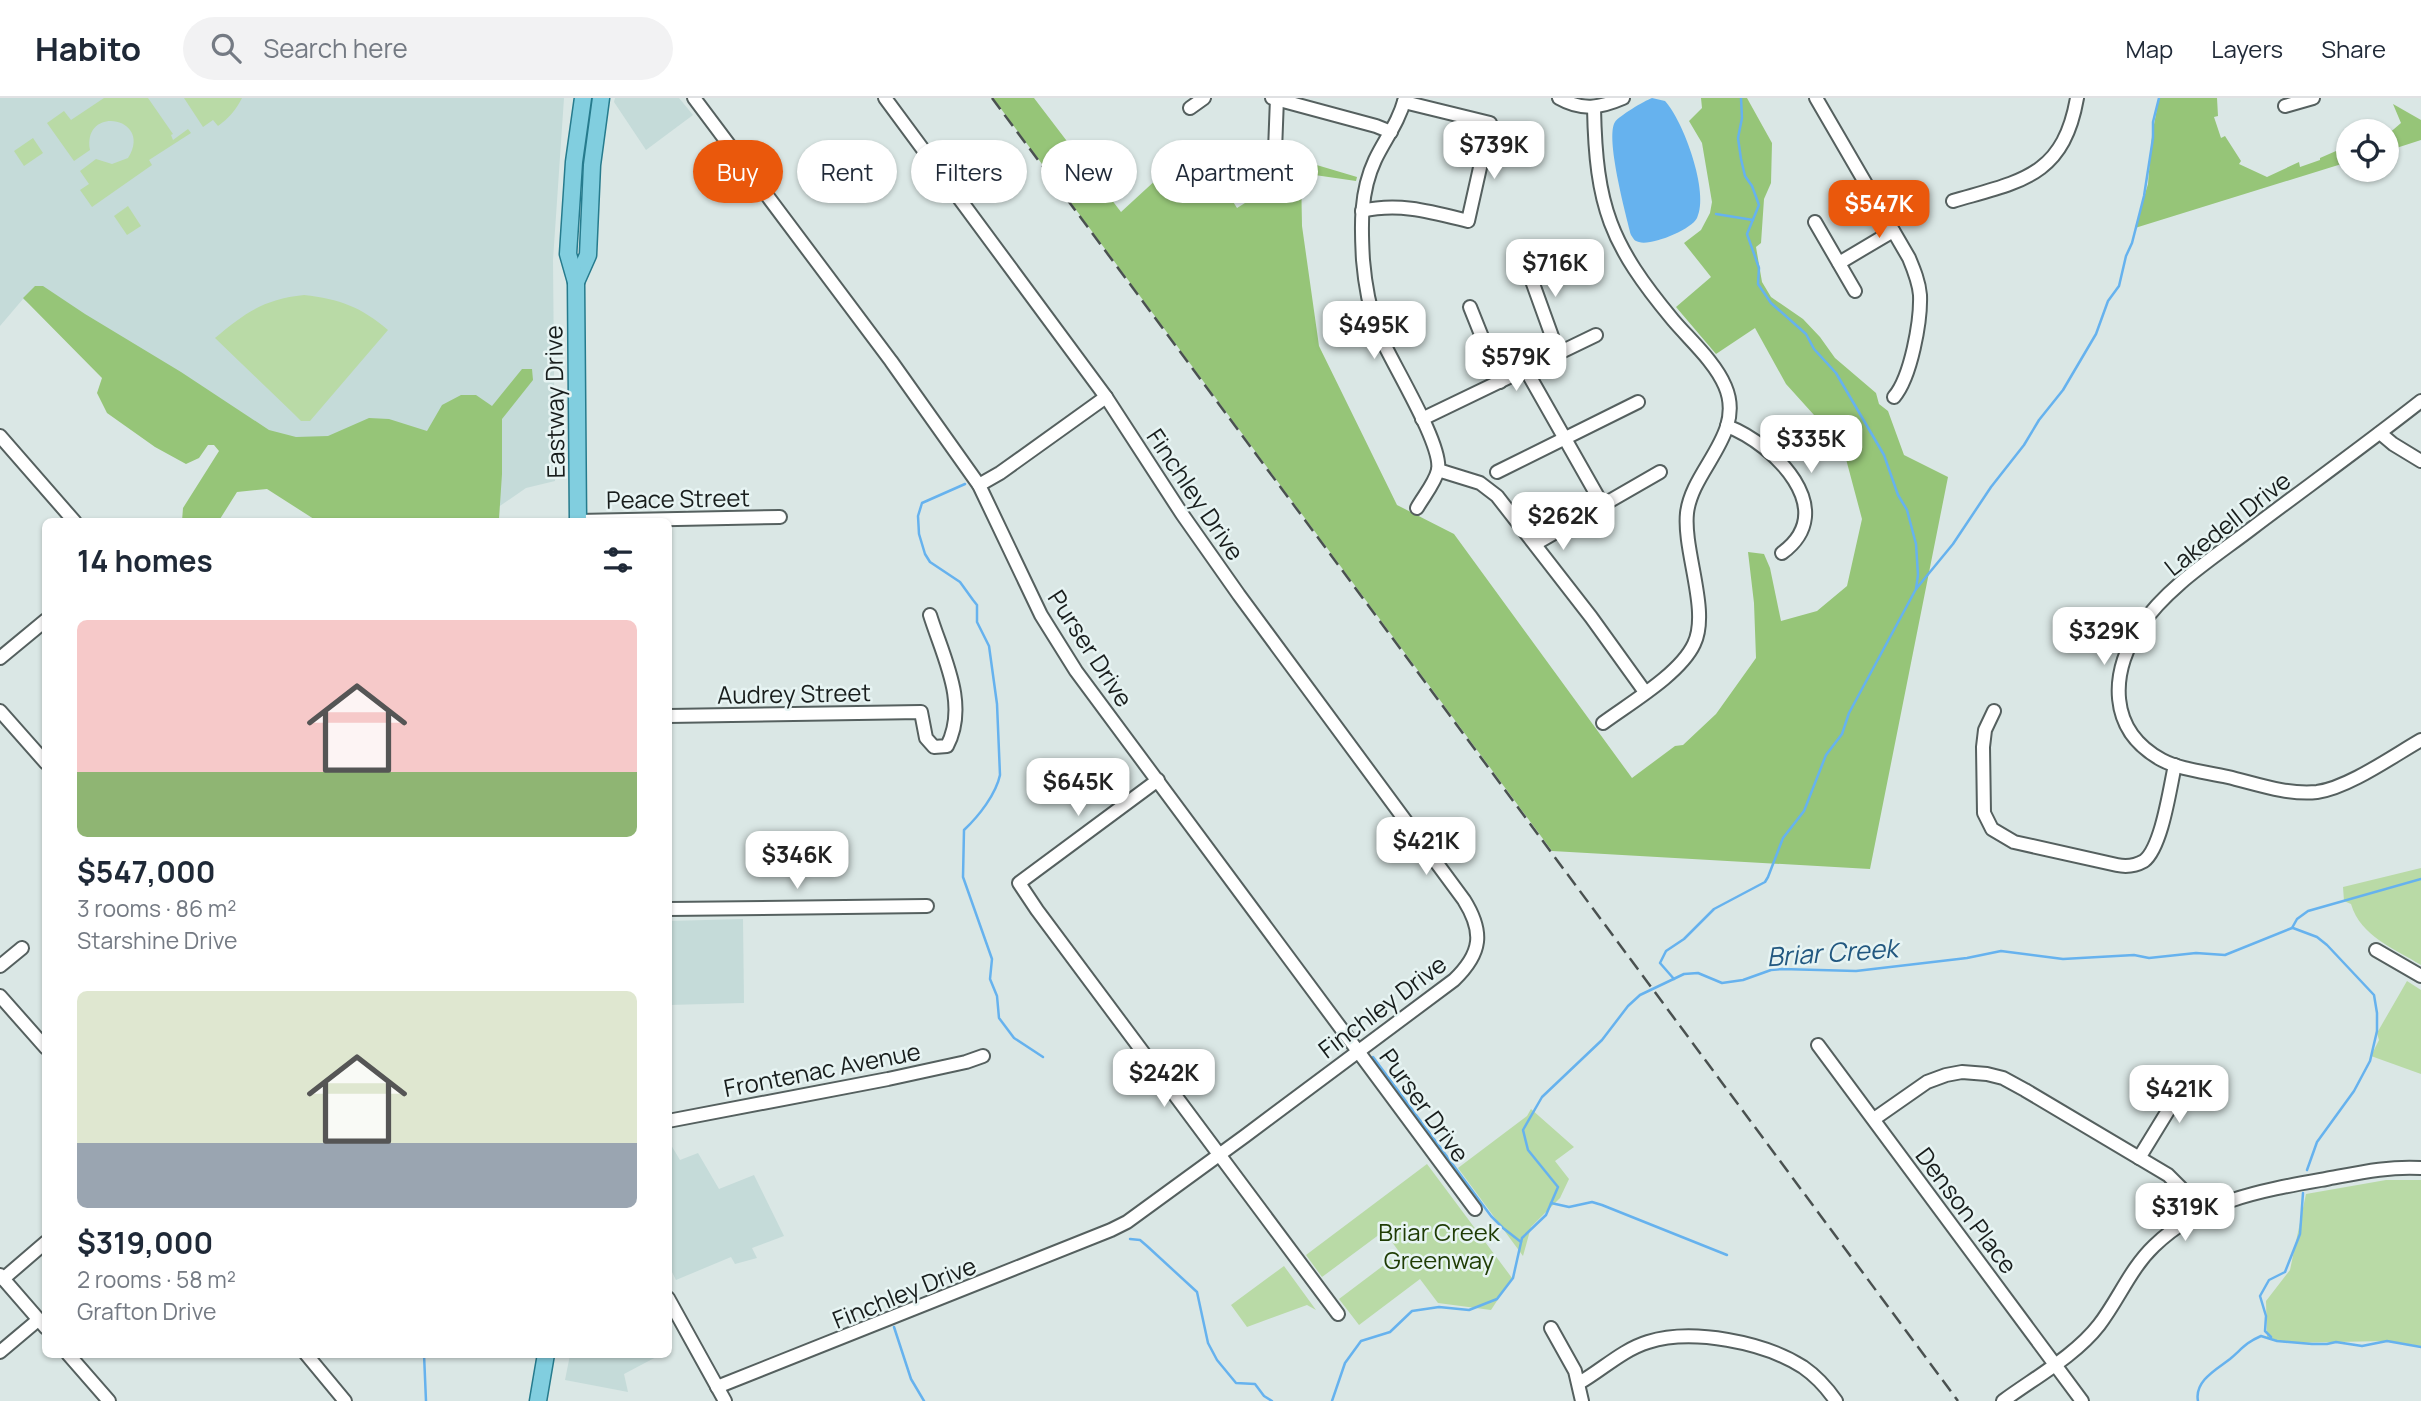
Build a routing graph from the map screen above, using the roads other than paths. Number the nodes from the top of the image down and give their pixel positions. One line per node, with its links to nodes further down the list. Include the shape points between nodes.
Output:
1 (583, 98): 24 (main road, Eastway Drive, via 568,254)
2 (601, 98): 24 (main road, Eastway Drive, via 587,255)
3 (694, 98): 44 (street, Purser Drive)
4 (885, 98): 31 (street, Finchley Drive)
5 (1204, 98): 14 (street)
6 (1276, 98): 16 (street); 17 (street)
7 (1559, 98): 15 (street)
8 (1623, 98): 15 (street)
9 (1816, 98): 21 (street)
10 (2077, 98): 18 (street, via 2067,136 2043,168)
11 (2313, 98): 13 (street)
12 (1404, 100): 16 (street); 19 (street, via 1490,123 1468,221 1405,206)
13 (2285, 106)
14 (1190, 108)
15 (1594, 108): 36 (street, via 1600,185 1612,230 1643,284 1725,385 1730,410)
16 (1391, 132): 19 (street, via 1369,172)
17 (1275, 140)
18 (1954, 201)
19 (1362, 211): 35 (street, via 1364,276 1372,312)
20 (1815, 222): 23 (street)
21 (1893, 231): 23 (street); 32 (street, via 1914,270 1920,293 1908,374)
22 (1523, 257): 28 (street)
23 (1839, 263): 25 (street)
24 (576, 290): 49 (main road, Eastway Drive)
25 (1856, 291)
26 (1470, 307): 30 (street)
27 (1596, 335): 28 (street)
28 (1558, 353): 29 (street)
29 (1526, 370): 30 (street); 39 (street)
30 (1500, 382): 35 (street)
31 (1106, 397): 44 (street); 74 (street, Finchley Drive, via 1189,524 1476,923 1476,950 1462,972)
32 (1894, 397)
33 (2421, 401): 37 (street, Lakedell Drive)
34 (1638, 402): 39 (street)
35 (1422, 419): 41 (street, via 1435,447)
36 (1727, 426): 52 (street, via 1776,455 1796,484 1804,524 1797,540); 56 (street, via 1687,513 1699,614 1696,641 1678,667)
37 (2380, 433): 40 (street); 63 (street, Lakedell Drive, via 2203,565 2163,600 2140,628 2119,676 2122,715 2137,740)
38 (0, 436): 48 (street)
39 (1565, 438): 42 (street); 45 (street)
40 (2421, 461)
41 (1438, 470): 46 (street); 51 (street, via 1489,489)
42 (1497, 472)
43 (1660, 472): 45 (street)
44 (979, 485): 64 (street, Purser Drive, via 1057,643)
45 (1602, 504): 51 (street)
46 (1417, 508)
47 (780, 517): 50 (street, Peace Street)
48 (72, 518)
49 (578, 518)
50 (672, 520)
51 (1535, 544): 56 (street)
52 (1782, 553)
53 (930, 615): 59 (street, Audrey Street, via 956,697 955,729 947,746 934,747 926,738 921,712)
54 (42, 623): 55 (street)
55 (0, 658)
56 (1645, 692): 60 (street)
57 (0, 710): 62 (street)
58 (1994, 711): 63 (street, via 1983,747 1984,813 1992,829 2014,842 2117,865 2140,863 2158,835)
59 (672, 716)
60 (1603, 723)
61 (2421, 740): 63 (street, Lakedell Drive, via 2335,787 2314,792 2279,789)
62 (42, 758)
63 (2175, 765)
64 (1158, 780): 74 (street, Purser Drive); 79 (street, via 1019,883)
65 (927, 905): 66 (street)
66 (672, 909)
67 (22, 948): 69 (street)
68 (2376, 950): 70 (street)
69 (0, 966)
70 (2421, 976)
71 (0, 996): 72 (street)
72 (42, 1043)
73 (1818, 1045): 77 (street, Denson Place)
74 (1359, 1051): 79 (street, Finchley Drive); 82 (street, Purser Drive)
75 (983, 1056): 78 (street, Frontenac Avenue)
76 (2195, 1074): 80 (street)
77 (1874, 1119): 80 (street, via 1927,1082 1954,1073 1987,1074 2025,1090); 94 (street, Denson Place)
78 (672, 1120)
79 (1218, 1155): 87 (street); 96 (street, Finchley Drive, via 1111,1230)
80 (2140, 1158): 83 (street, via 2176,1182)
81 (2421, 1168): 83 (street, via 2385,1168 2253,1192)
82 (1475, 1209)
83 (2201, 1213): 94 (street, via 2155,1245 2130,1273 2099,1325)
84 (42, 1245): 85 (street)
85 (2, 1277): 88 (street)
86 (672, 1305): 96 (street)
87 (1338, 1314)
88 (42, 1324): 90 (street)
89 (1552, 1328): 95 (street)
90 (0, 1352)
91 (71, 1358): 97 (street)
92 (309, 1358): 98 (street)
93 (545, 1358): 99 (main road)
94 (2055, 1364): 103 (street); 104 (street, Denson Place)
95 (1579, 1383): 101 (street); 102 (street, via 1629,1350 1686,1334 1788,1358 1818,1379)
96 (718, 1387): 100 (street)
97 (109, 1401)
98 (345, 1401)
99 (538, 1401)
100 (725, 1401)
101 (1582, 1401)
102 (1836, 1401)
103 (2003, 1401)
104 (2082, 1401)

